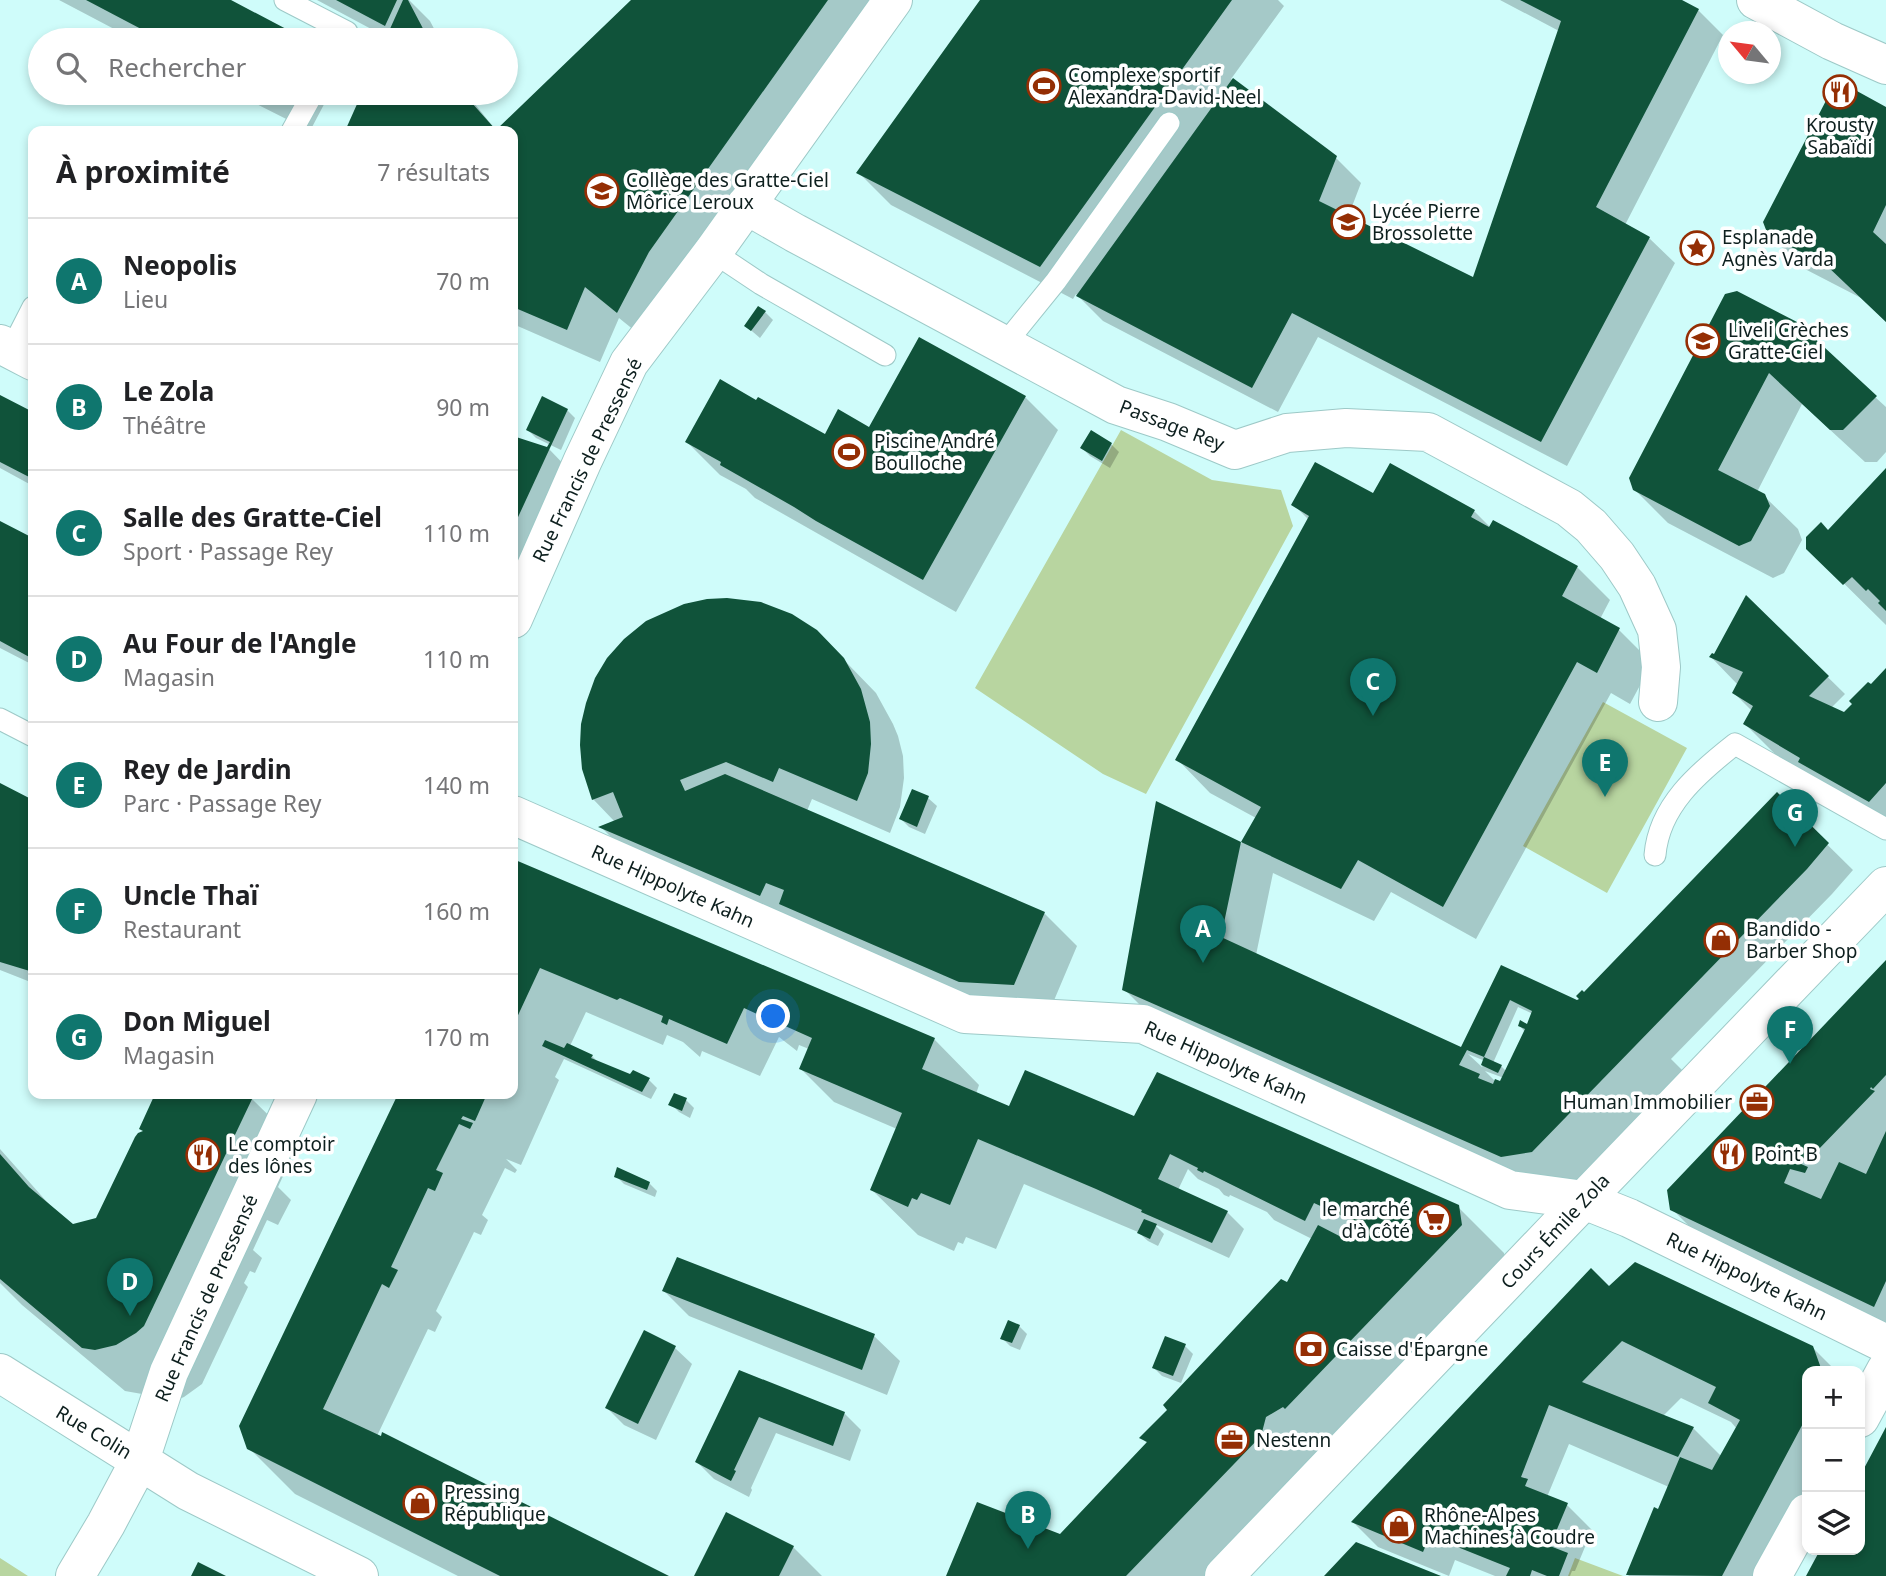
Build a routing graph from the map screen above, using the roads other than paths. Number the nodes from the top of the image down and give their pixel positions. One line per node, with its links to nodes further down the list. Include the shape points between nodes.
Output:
1 (285, 0): 4 (lane)
2 (893, 0): 9 (street, Rue Francis de Pressensé)
3 (1756, 0): 5 (street)
4 (339, 28)
5 (1886, 65)
6 (306, 105): 8 (lane)
7 (1169, 123): 12 (lane, via 1056,281)
8 (295, 126)
9 (747, 205): 10 (street, Rue Francis de Pressensé); 12 (street, Passage Rey)
10 (713, 252): 14 (lane); 15 (street, Rue Francis de Pressensé, via 629,363)
11 (28, 320): 13 (lane)
12 (1004, 345): 16 (street, Passage Rey, via 1116,405 1235,450 1287,433 1346,428 1428,432 1569,508 1591,526 1637,586 1657,630)
13 (15, 352)
14 (885, 355)
15 (518, 603)
16 (1658, 702)
17 (0, 719): 18 (lane)
18 (28, 733)
19 (518, 817): 24 (street, Rue Hippolyte Kahn, via 965,1014 1143,1024 1510,1190)
20 (1886, 829): 21 (lane, via 1735,744 1676,800 1661,825)
21 (1655, 855)
22 (1886, 886): 24 (street, Cours Émile Zola)
23 (297, 1099): 29 (street, Rue Francis de Pressensé, via 169,1372)
24 (1584, 1200): 25 (street, Rue Hippolyte Kahn); 33 (street, Cours Émile Zola)
25 (1886, 1344)
26 (1886, 1370): 28 (street)
27 (0, 1373): 29 (street, Rue Colin)
28 (1865, 1409)
29 (140, 1460): 31 (street, Rue Francis de Pressensé); 32 (street, Rue Colin, via 188,1491)
30 (1802, 1522): 34 (street)
31 (75, 1576)
32 (359, 1576)
33 (1224, 1576)
34 (1772, 1576)

